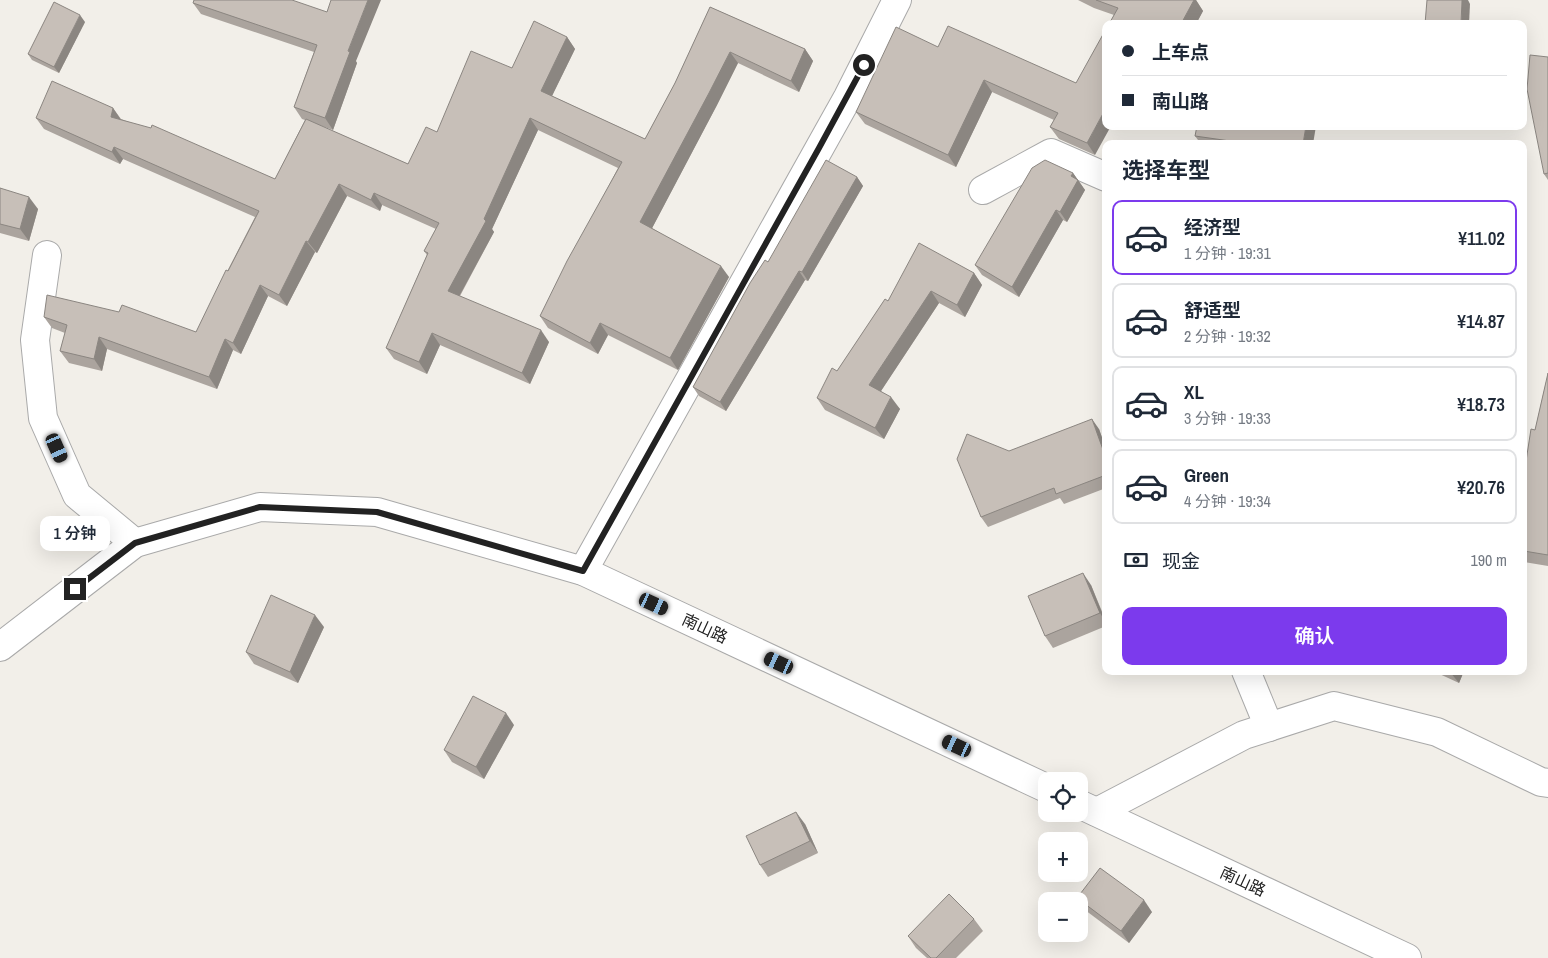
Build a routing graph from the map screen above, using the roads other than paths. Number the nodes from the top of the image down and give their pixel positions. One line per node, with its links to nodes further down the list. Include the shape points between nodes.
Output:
1 (897, 0): 6 (street, via 848,97)
2 (1102, 175): 3 (street, via 1051,154)
3 (983, 190)
4 (47, 255): 5 (street, via 35,340 43,418 78,494)
5 (135, 543): 6 (street, 南山路, via 260,507 377,512); 7 (street, 南山路)
6 (583, 571): 11 (street, 南山路)
7 (0, 647)
8 (1248, 675): 9 (street)
9 (1270, 727): 10 (street, via 1334,706 1437,732); 12 (street, via 1244,735)
10 (1548, 783)
11 (1038, 784)
12 (1088, 808): 13 (street, 南山路)
13 (1407, 958)

